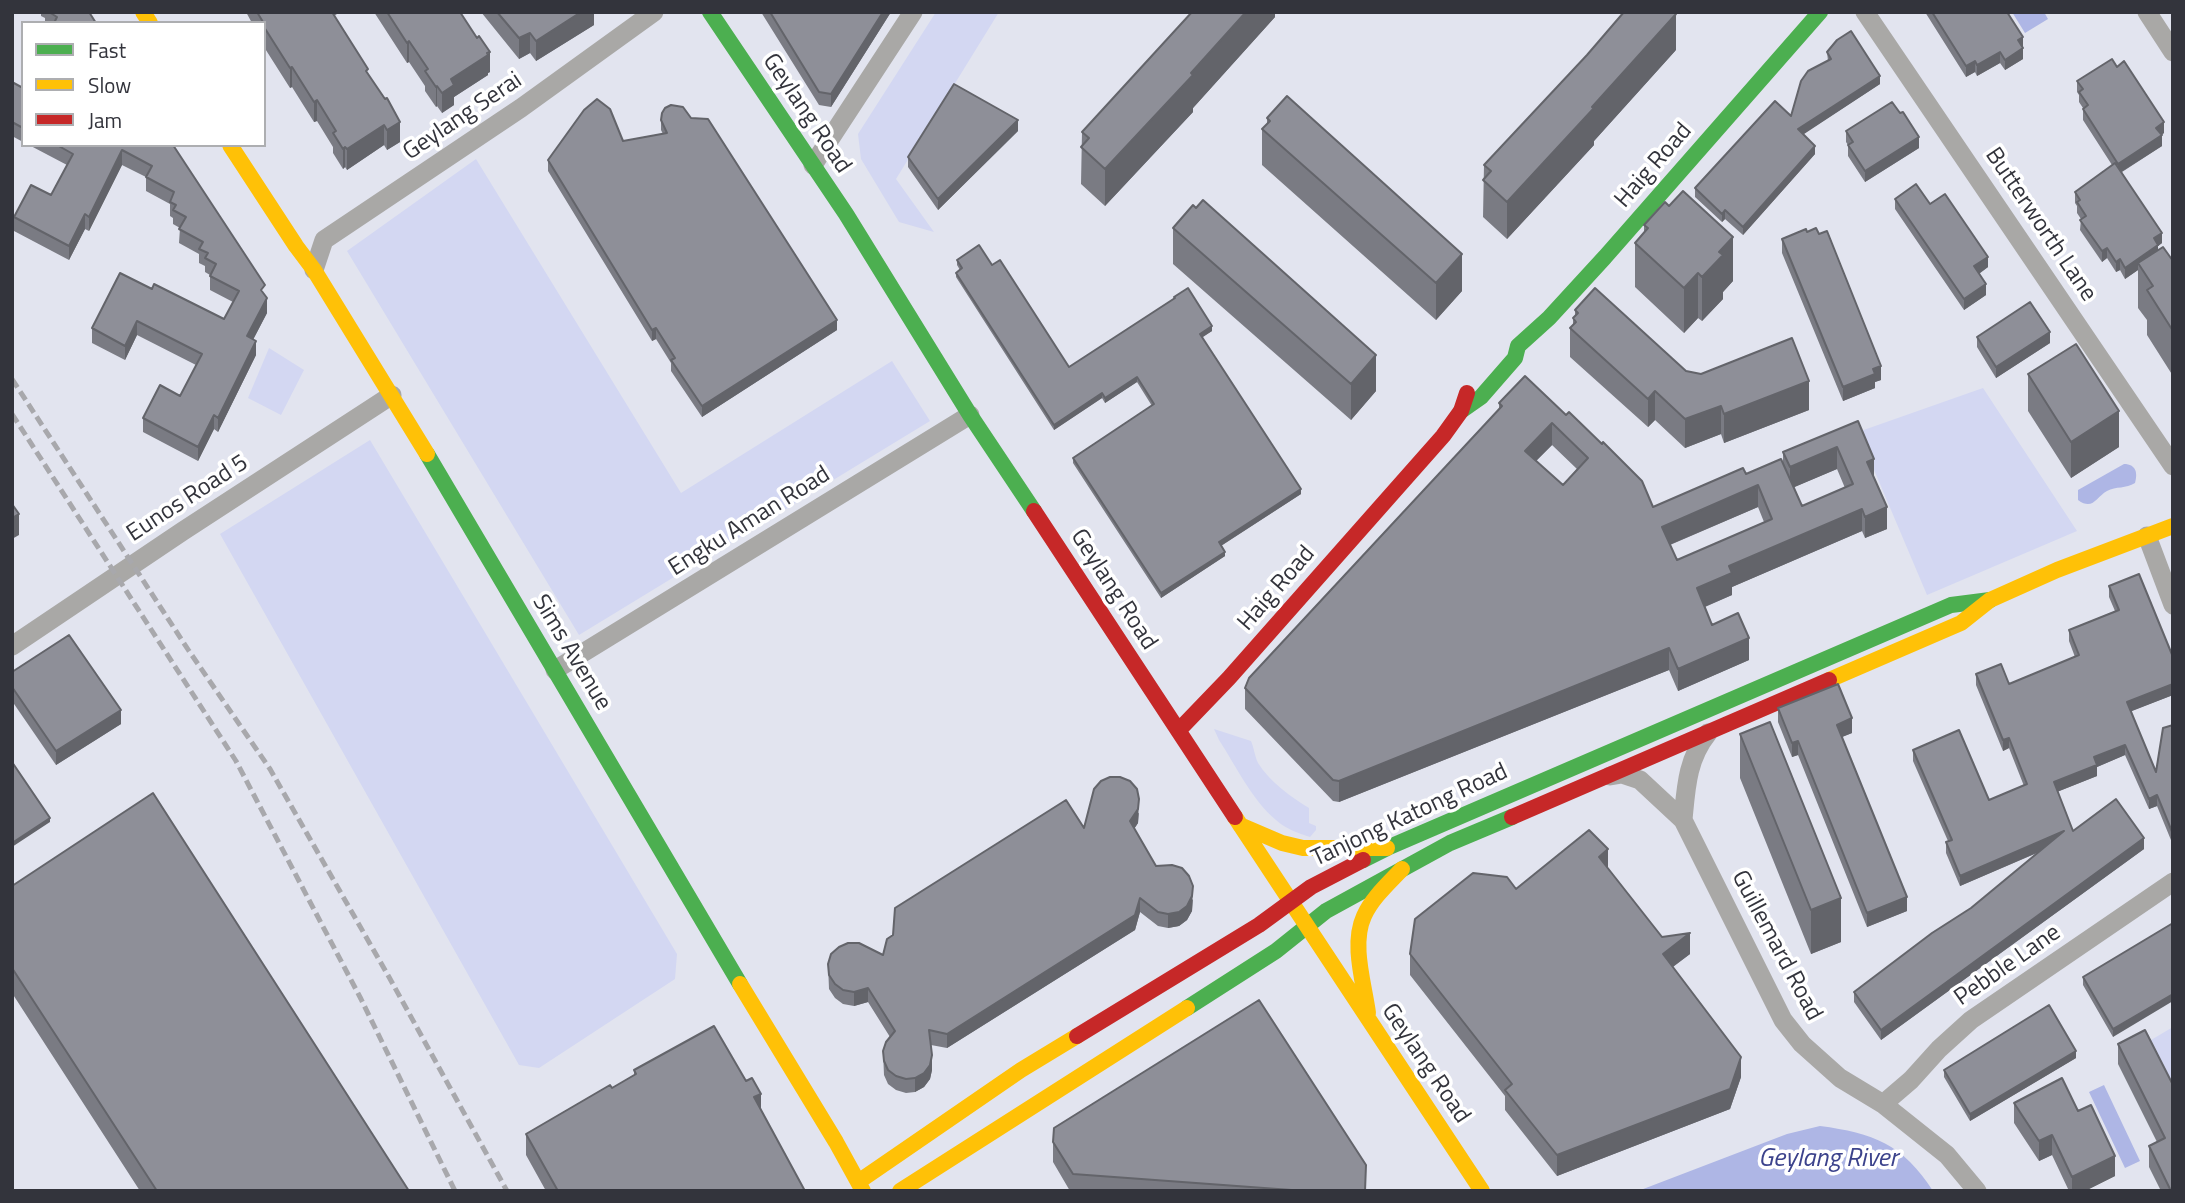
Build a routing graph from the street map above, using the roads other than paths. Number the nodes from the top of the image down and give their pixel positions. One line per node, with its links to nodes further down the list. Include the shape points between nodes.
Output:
1 (654, 12): 10 (street, Geylang Serai, via 324,240)
2 (710, 12): 9 (main road, Geylang Road)
3 (913, 12): 9 (street)
4 (1820, 12): 20 (main road, Haig Road)
5 (1865, 12): 13 (street, Butterworth Lane)
6 (2147, 12): 7 (street)
7 (2173, 52)
8 (231, 147): 10 (main road, Sims Avenue)
9 (813, 165): 12 (main road, Geylang Road)
10 (314, 270): 11 (main road, Sims Avenue)
11 (392, 395): 18 (street, Eunos Road 5); 19 (main road, Sims Avenue)
12 (970, 415): 19 (street, Engku Aman Road); 20 (main road, Geylang Road)
13 (2173, 466)
14 (2173, 526): 15 (main road, Tanjong Katong Road)
15 (2147, 536): 16 (main road, Tanjong Katong Road); 17 (street)
16 (1990, 600): 21 (main road, Tanjong Katong Road, via 1961,623); 25 (main road, Tanjong Katong Road, via 1951,605)
17 (2173, 605)
18 (12, 646)
19 (555, 670): 33 (main road, Sims Avenue)
20 (1179, 730): 24 (main road, Geylang Road)
21 (1711, 730): 22 (main road, Tanjong Katong Road); 23 (street, via 1692,759)
22 (1595, 779): 23 (street, Guillemard Road, via 1622,774 1640,780); 26 (main road, Tanjong Katong Road)
23 (1683, 820): 31 (street, Guillemard Road, via 1783,1020 1840,1078)
24 (1241, 825): 25 (main road, via 1303,848); 28 (main road, Geylang Road)
25 (1387, 848): 28 (main road, Tanjong Katong Road, via 1311,887)
26 (1402, 869): 29 (main road, Tanjong Katong Road); 30 (main road, via 1363,918 1360,936)
27 (2173, 882): 31 (street, Pebble Lane, via 1971,1020)
28 (1291, 903): 29 (main road, Geylang Road); 33 (main road, Tanjong Katong Road, via 1021,1070)
29 (1306, 926): 30 (main road, Geylang Road); 34 (main road, Tanjong Katong Road, via 1276,951)
30 (1369, 1021): 35 (main road, Geylang Road)
31 (1883, 1104): 32 (street, Guillemard Road)
32 (1947, 1155): 36 (street, Guillemard Road); 37 (street, Guillemard Road)
33 (860, 1187)
34 (900, 1191)
35 (1482, 1191)
36 (1966, 1191)
37 (1977, 1191)

